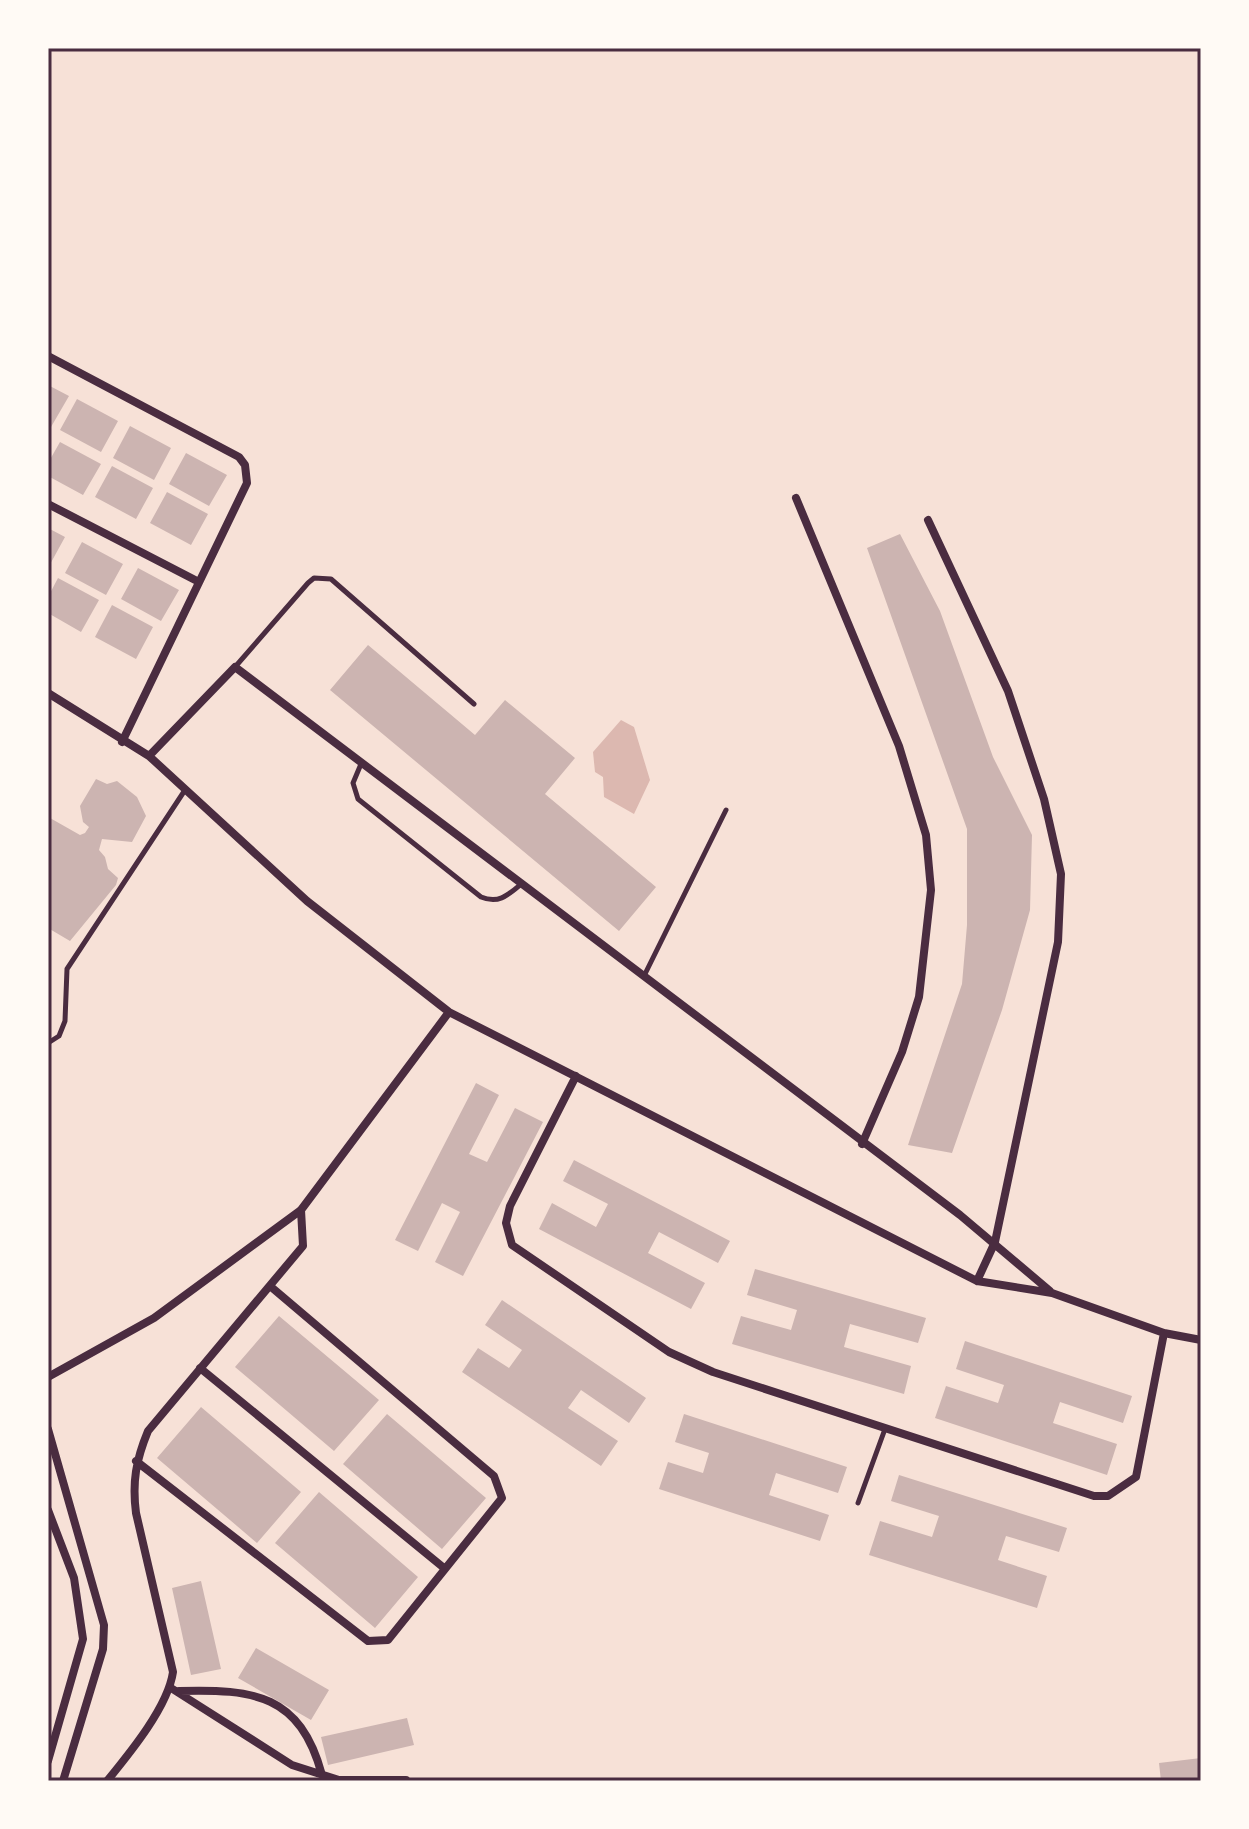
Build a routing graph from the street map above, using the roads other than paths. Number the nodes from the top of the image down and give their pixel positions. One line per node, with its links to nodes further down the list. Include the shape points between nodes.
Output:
1 (48, 356): 5 (street, via 239,457 245,465 247,483)
2 (796, 498): 19 (street, via 899,746 926,835 931,890 919,997 902,1052)
3 (48, 504): 5 (street)
4 (928, 520): 21 (street, via 1008,691 1044,799 1061,874 1058,942)
5 (199, 582): 9 (street)
6 (235, 667): 8 (lane, via 308,583 324,577); 10 (street); 11 (street)
7 (48, 693): 9 (street)
8 (474, 704)
9 (122, 742): 10 (street)
10 (149, 756): 12 (street)
11 (361, 764): 14 (street); 14 (lane, via 353,783 358,799 481,897 504,898)
12 (185, 790): 16 (street, via 307,901); 17 (lane, via 67,969 65,1021 59,1036)
13 (726, 810): 15 (lane)
14 (520, 885): 15 (street)
15 (643, 977): 19 (street)
16 (449, 1012): 18 (street); 20 (street)
17 (48, 1043)
18 (576, 1076): 22 (street); 29 (street, via 510,1206 506,1223 512,1245 669,1352 713,1372)
19 (862, 1144): 21 (street)
20 (301, 1210): 23 (street, via 303,1246); 28 (street, via 154,1318)
21 (995, 1242): 22 (street); 24 (street)
22 (977, 1281): 24 (street)
23 (270, 1286): 27 (street); 34 (street, via 494,1476 502,1498)
24 (1052, 1293): 25 (street)
25 (1164, 1333): 26 (street); 29 (street, via 1136,1477 1108,1496 1094,1496)
26 (1201, 1340)
27 (200, 1368): 31 (street, via 148,1431); 34 (street)
28 (48, 1377)
29 (885, 1427): 32 (lane)
30 (48, 1429): 39 (street, via 104,1625 103,1649)
31 (136, 1461): 34 (street, via 368,1641 388,1640); 35 (street, via 136,1513)
32 (858, 1503)
33 (48, 1510): 36 (street, via 74,1578 83,1639)
34 (444, 1568)
35 (174, 1689): 37 (street, via 243,1737); 37 (street, via 239,1690 297,1718); 40 (street)
36 (48, 1761)
37 (322, 1775): 38 (street)
38 (406, 1780)
39 (63, 1781)
40 (107, 1781)

